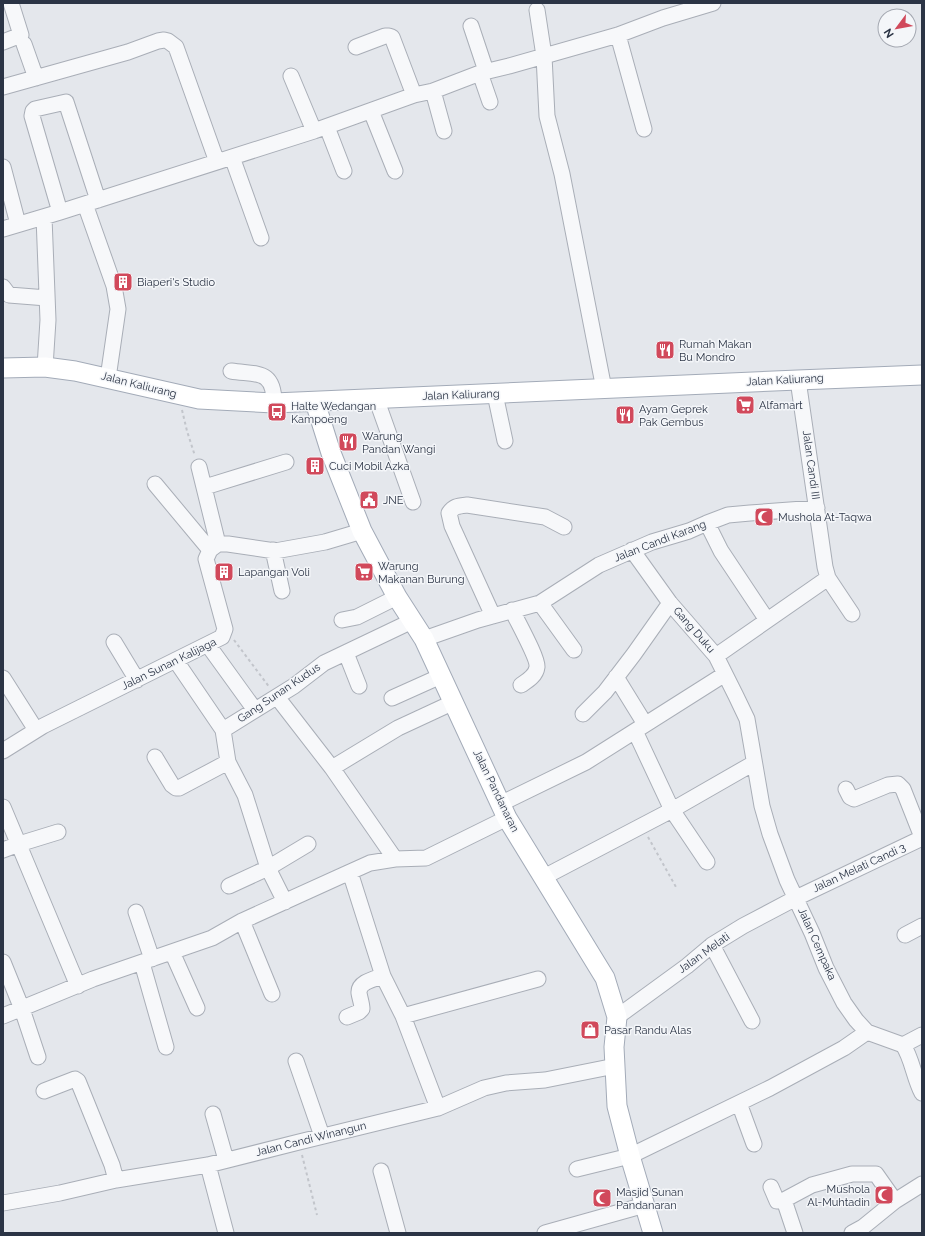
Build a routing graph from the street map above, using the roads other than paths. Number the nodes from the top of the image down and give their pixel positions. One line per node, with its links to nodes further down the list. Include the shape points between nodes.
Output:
1 (11, 3): 6 (street, via 21,35)
2 (713, 3): 5 (street)
3 (537, 10): 9 (street)
4 (471, 26): 10 (street)
5 (618, 35): 9 (street); 19 (street)
6 (3, 42)
7 (24, 44): 12 (street)
8 (356, 47): 15 (street, via 385,36 392,37)
9 (544, 56): 10 (street); 40 (street, via 547,116 562,174)
10 (483, 72): 14 (street); 16 (street)
11 (290, 76): 18 (street)
12 (36, 78): 13 (street); 22 (street, via 158,41 171,42 176,47)
13 (3, 87)
14 (433, 92): 15 (street); 20 (street)
15 (414, 95): 17 (street)
16 (490, 102)
17 (370, 111): 18 (street); 25 (street)
18 (320, 129): 21 (street); 24 (street)
19 (644, 129)
20 (444, 131)
21 (232, 157): 22 (street); 31 (street)
22 (217, 162): 26 (street)
23 (3, 167): 29 (street)
24 (344, 171)
25 (395, 171)
26 (91, 202): 27 (street); 27 (street, via 66,102 35,109 32,116); 38 (street, via 118,309)
27 (60, 212): 28 (street)
28 (44, 217): 29 (street); 33 (street)
29 (18, 224): 30 (street)
30 (3, 229)
31 (261, 238)
32 (3, 287): 33 (street, via 9,294)
33 (47, 298): 34 (street)
34 (45, 367): 35 (main road, Jalan Kaliurang); 38 (main road, Jalan Kaliurang)
35 (3, 368)
36 (231, 371): 44 (street, via 257,374 265,378 272,384)
37 (922, 375): 39 (main road, Jalan Kaliurang)
38 (108, 378): 44 (main road, Jalan Kaliurang, via 199,399)
39 (798, 380): 40 (main road, Jalan Kaliurang); 51 (street, Jalan Candi III)
40 (604, 389): 41 (main road, Jalan Kaliurang)
41 (495, 394): 42 (main road, Jalan Kaliurang); 45 (street)
42 (376, 398): 43 (main road, Jalan Kaliurang); 50 (street)
43 (315, 402): 44 (main road, Jalan Kaliurang); 54 (main road, Jalan Pandanaran, via 331,453)
44 (274, 403)
45 (505, 441)
46 (286, 462): 49 (street)
47 (199, 467): 49 (street, Jalan Sunan Kalijaga)
48 (155, 484): 55 (street)
49 (205, 487): 55 (street, Jalan Sunan Kalijaga)
50 (413, 502)
51 (817, 508): 52 (street, Jalan Candi Karang, via 728,515); 58 (street, Jalan Candi III, via 824,567)
52 (707, 523): 57 (street, Jalan Candi Karang); 68 (street, via 721,551)
53 (564, 527): 65 (street, via 545,517 467,505 451,509 449,513 452,526)
54 (362, 531): 56 (street, via 325,542); 60 (main road, Jalan Pandanaran)
55 (214, 547): 56 (street); 71 (street, Jalan Sunan Kalijaga, via 206,559 225,629 222,637)
56 (273, 550): 59 (street)
57 (632, 550): 61 (street, Jalan Candi Karang, via 599,565); 62 (street, Gang Duku)
58 (828, 578): 64 (street, Jalan Candi III); 68 (street)
59 (282, 590)
60 (397, 597): 66 (street, via 357,617); 67 (main road, Jalan Pandanaran)
61 (540, 602): 63 (street, Jalan Candi Karang); 72 (street)
62 (670, 603): 74 (street, Gang Duku); 78 (street)
63 (512, 610): 65 (street, Jalan Candi Karang); 81 (street, via 537,667 533,677)
64 (852, 614)
65 (493, 616): 69 (street, Jalan Candi Karang)
66 (342, 620)
67 (412, 620): 69 (main road, Jalan Pandanaran); 73 (street, Gang Sunan Kudus)
68 (767, 620): 74 (street)
69 (424, 639): 77 (main road, Jalan Pandanaran)
70 (114, 642): 80 (street)
71 (208, 645): 75 (street, Jalan Sunan Kalijaga); 87 (street)
72 (574, 650)
73 (346, 652): 82 (street); 84 (street, Gang Sunan Kudus, via 324,663)
74 (716, 656): 76 (street, Gang Duku)
75 (176, 661): 80 (street, Jalan Sunan Kalijaga); 90 (street)
76 (725, 674): 89 (street); 95 (street, Gang Duku, via 747,719)
77 (441, 676): 85 (street); 86 (main road, Jalan Pandanaran)
78 (616, 677): 88 (street, via 605,692); 89 (street)
79 (3, 678): 91 (street)
80 (137, 680): 91 (street, Jalan Sunan Kalijaga)
81 (521, 685)
82 (359, 686)
83 (3, 690): 91 (street)
84 (277, 697): 87 (street, Gang Sunan Kudus); 96 (street)
85 (392, 698)
86 (454, 702): 96 (street, via 398,728); 100 (main road, Jalan Pandanaran)
87 (255, 710): 90 (street, Gang Sunan Kudus)
88 (582, 714)
89 (640, 728): 99 (street); 100 (street)
90 (223, 730): 94 (street)
91 (33, 732): 92 (street, Jalan Sunan Kalijaga)
92 (3, 751)
93 (155, 756): 94 (street, via 176,788)
94 (228, 762): 108 (street, via 245,795)
95 (754, 763): 99 (street); 112 (street, Jalan Cempaka, via 770,834)
96 (332, 768): 106 (street)
97 (846, 789): 102 (street, via 854,799 893,783 898,784 903,789)
98 (3, 807): 103 (street)
99 (672, 810): 107 (street); 110 (street)
100 (503, 811): 106 (street, via 426,858); 110 (main road, Jalan Pandanaran)
101 (58, 832): 103 (street)
102 (922, 837): 112 (street, Jalan Melati Candi 3)
103 (18, 844): 105 (street); 124 (street)
104 (308, 844): 108 (street)
105 (3, 850)
106 (395, 859): 109 (street, via 370,863)
107 (707, 862)
108 (268, 868): 111 (street); 113 (street)
109 (350, 872): 113 (street); 122 (street)
110 (544, 877): 131 (main road, Jalan Pandanaran, via 605,978)
111 (229, 886)
112 (796, 898): 118 (street, Jalan Melati); 133 (street, Jalan Cempaka, via 844,1003)
113 (286, 902): 115 (street)
114 (136, 912): 120 (street)
115 (242, 921): 119 (street, via 212,938); 125 (street)
116 (922, 926): 117 (street)
117 (905, 935)
118 (712, 946): 131 (street, Jalan Melati); 132 (street)
119 (172, 952): 120 (street); 126 (street)
120 (147, 961): 124 (street); 136 (street)
121 (3, 962): 127 (street)
122 (383, 976): 129 (street); 130 (street, via 360,987 362,1009)
123 (538, 979): 129 (street)
124 (78, 986): 127 (street)
125 (272, 994)
126 (197, 1008)
127 (22, 1009): 128 (street); 137 (street)
128 (3, 1016)
129 (403, 1016): 143 (street)
130 (347, 1017)
131 (617, 1017): 139 (main road, Jalan Pandanaran)
132 (752, 1021)
133 (867, 1032): 135 (street, Jalan Cempaka); 142 (street, via 844,1048)
134 (922, 1036): 135 (street)
135 (903, 1045): 141 (street)
136 (166, 1047)
137 (38, 1057)
138 (296, 1060): 145 (street)
139 (615, 1066): 143 (street, Jalan Candi Winangun, via 544,1080 506,1083 484,1088); 147 (main road, Jalan Pandanaran, via 617,1106)
140 (44, 1091): 152 (street, via 74,1079 78,1081)
141 (922, 1093)
142 (739, 1103): 146 (street); 147 (street)
143 (438, 1108): 145 (street, Jalan Candi Winangun)
144 (213, 1114): 148 (street)
145 (322, 1136): 148 (street, Jalan Candi Winangun)
146 (754, 1144)
147 (630, 1156): 150 (street); 158 (main road, Jalan Pandanaran)
148 (226, 1160): 149 (street, Jalan Candi Winangun)
149 (208, 1166): 152 (street, Jalan Candi Winangun); 160 (street)
150 (576, 1169)
151 (380, 1171): 161 (street)
152 (116, 1180): 157 (street, Jalan Candi Winangun)
153 (922, 1184): 156 (street)
154 (771, 1188): 155 (street, via 777,1201)
155 (784, 1200): 156 (street, via 812,1185 857,1174 876,1174); 164 (street)
156 (895, 1201): 165 (street)
157 (3, 1203)
158 (645, 1206): 159 (street); 163 (main road, Jalan Pandanaran)
159 (580, 1229): 162 (street)
160 (226, 1233)
161 (398, 1233)
162 (545, 1233)
163 (653, 1233)
164 (795, 1233)
165 (852, 1233)

